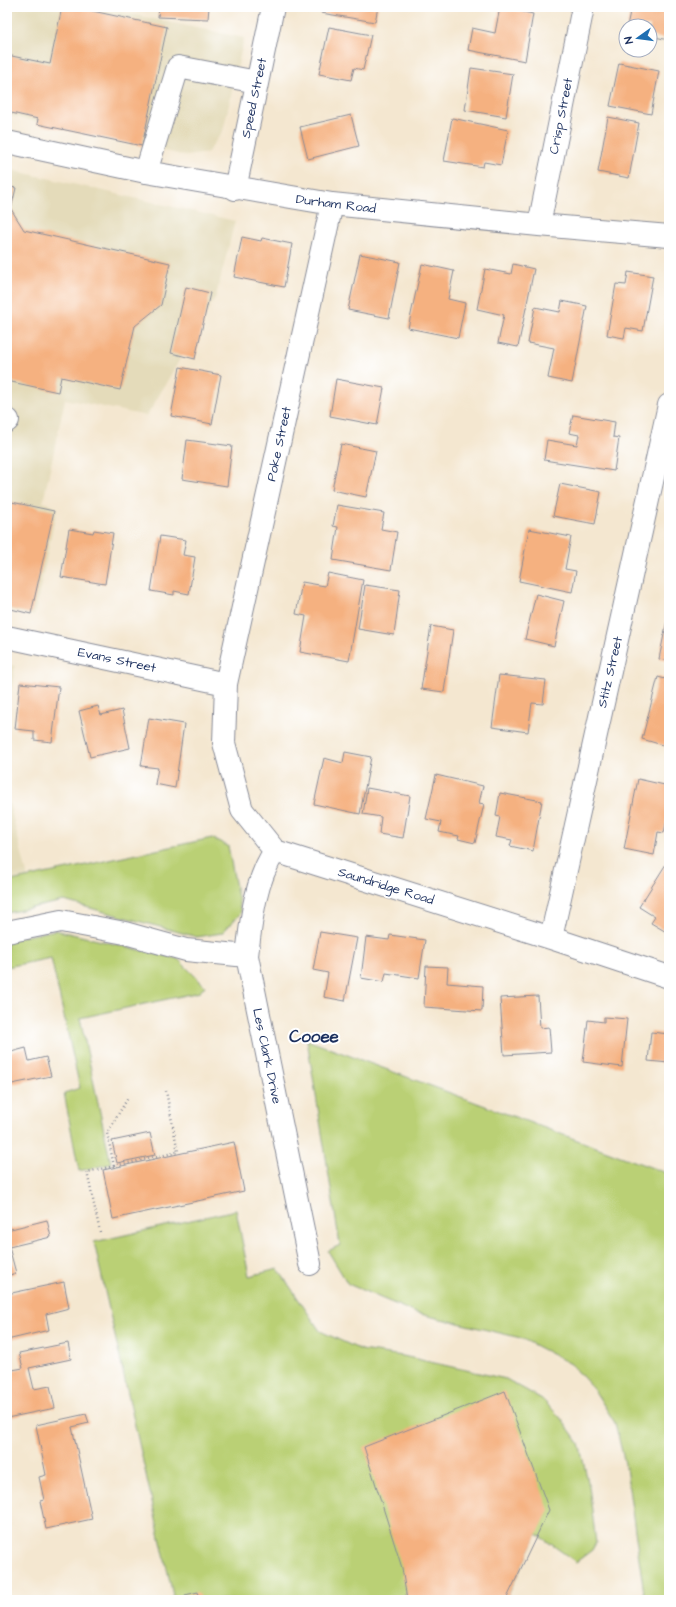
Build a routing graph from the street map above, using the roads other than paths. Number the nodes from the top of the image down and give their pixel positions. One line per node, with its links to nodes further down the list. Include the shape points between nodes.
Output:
1 (273, 7): 3 (street, Speed Street)
2 (583, 7): 8 (street, Crisp Street)
3 (257, 82): 5 (street, via 178,67); 6 (street, Speed Street)
4 (7, 142): 5 (street, Durham Road)
5 (146, 172): 6 (street, Durham Road)
6 (235, 189): 7 (street, Durham Road)
7 (332, 204): 8 (street, Durham Road); 12 (street, Poke Street)
8 (539, 226): 9 (street, Durham Road)
9 (669, 236)
10 (669, 405): 15 (street, Stitz Street)
11 (7, 637): 12 (street, Evans Street)
12 (226, 684): 13 (street, via 224,743 242,810)
13 (275, 852): 15 (street, Saundridge Road); 16 (street, Les Clark Drive, via 266,864 251,920)
14 (7, 932): 16 (street, via 61,921 125,933 186,950)
15 (550, 938): 17 (street, Saundridge Road)
16 (247, 956): 18 (street, Les Clark Drive)
17 (669, 977)
18 (310, 1264)

